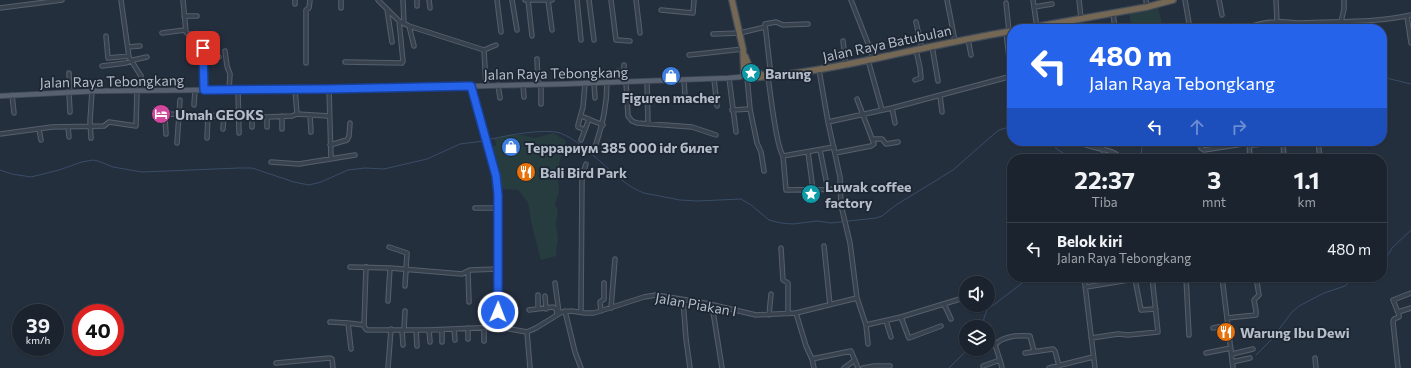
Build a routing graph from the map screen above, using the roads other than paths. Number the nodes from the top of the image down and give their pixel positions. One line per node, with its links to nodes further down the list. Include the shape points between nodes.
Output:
1 (62, 0): 32 (street)
2 (121, 0): 88 (street)
3 (183, 0): 46 (street)
4 (310, 0): 102 (street, via 310,8 306,9)
5 (341, 0): 40 (street)
6 (378, 0): 42 (street)
7 (403, 0): 55 (street)
8 (417, 0): 36 (street)
9 (428, 0): 41 (street)
10 (498, 0): 70 (street)
11 (512, 0): 66 (street)
12 (525, 0): 13 (street)
13 (528, 0): 14 (street); 75 (street)
14 (540, 0): 15 (street)
15 (548, 0): 16 (street); 67 (street)
16 (552, 0)
17 (577, 0): 77 (street)
18 (589, 0): 78 (street)
19 (611, 0): 79 (street, via 616,40)
20 (636, 0): 71 (street)
21 (694, 0): 43 (street, via 692,13)
22 (732, 0): 72 (highway)
23 (851, 0): 100 (street, via 869,46)
24 (947, 0): 81 (street)
25 (1033, 0): 37 (street)
26 (1079, 0): 49 (street)
27 (1146, 0): 38 (street)
28 (1173, 0): 38 (highway)
29 (1185, 0): 61 (street)
30 (1219, 0): 45 (street)
31 (1344, 0): 53 (street)
32 (48, 1): 39 (street)
33 (1277, 1): 52 (street)
34 (1006, 3): 57 (street)
35 (1052, 4): 37 (street)
36 (417, 6)
37 (1034, 6): 58 (street)
38 (1147, 7): 44 (highway)
39 (0, 8)
40 (341, 8)
41 (430, 8)
42 (388, 9): 50 (street); 82 (street)
43 (661, 10)
44 (1113, 13): 49 (highway); 60 (street)
45 (1222, 15)
46 (184, 16): 47 (street); 65 (street)
47 (198, 16)
48 (1409, 16): 53 (street); 83 (street)
49 (1081, 18): 59 (highway)
50 (400, 21): 55 (street); 101 (street, via 402,62)
51 (916, 22): 90 (street)
52 (1277, 22): 54 (street); 62 (street)
53 (1341, 22): 54 (street)
54 (1299, 23)
55 (404, 24): 63 (street)
56 (808, 24): 64 (street, via 774,22 765,23)
57 (1008, 24)
58 (1036, 24)
59 (1055, 24)
60 (1114, 24)
61 (1189, 24)
62 (1256, 24)
63 (408, 26): 86 (street); 89 (street)
64 (765, 27): 72 (street); 111 (street)
65 (185, 30): 69 (street); 98 (street, via 187,34 202,36)
66 (517, 30)
67 (552, 30)
68 (1007, 31): 76 (highway, Jalan Raya Batubulan)
69 (162, 32)
70 (501, 32)
71 (640, 33)
72 (740, 33): 73 (street); 92 (highway)
73 (713, 34)
74 (106, 36): 97 (street, via 108,58)
75 (532, 36)
76 (968, 39): 81 (highway, Jalan Raya Batubulan); 94 (street)
77 (581, 40)
78 (594, 40)
79 (630, 41)
80 (842, 41): 104 (street)
81 (955, 41): 87 (highway, Jalan Raya Batubulan)
82 (392, 42)
83 (1411, 42)
84 (496, 45): 89 (street)
85 (140, 46): 88 (street)
86 (414, 46)
87 (932, 46): 90 (highway, Jalan Raya Batubulan); 118 (street)
88 (128, 47): 97 (street)
89 (484, 50): 125 (street)
90 (919, 50): 100 (highway, Jalan Raya Batubulan); 116 (street, via 921,78)
91 (225, 51): 134 (street, via 230,74)
92 (743, 51): 93 (street); 108 (highway); 110 (highway)
93 (689, 55)
94 (971, 55)
95 (147, 57): 97 (street)
96 (219, 57): 98 (street)
97 (130, 58): 105 (street, via 126,63); 131 (street, via 141,76)
98 (204, 58): 133 (street)
99 (537, 59): 124 (street)
100 (870, 60): 104 (highway, Jalan Raya Batubulan); 153 (street)
101 (345, 62)
102 (306, 63)
103 (624, 65): 120 (street)
104 (846, 65): 106 (highway, Jalan Raya Batubulan)
105 (102, 66)
106 (819, 70): 111 (highway, Jalan Raya Batubulan); 170 (street)
107 (618, 71): 120 (street)
108 (751, 71): 110 (main road, Jalan Raya Tebongkang); 111 (highway, Jalan Raya Batubulan)
109 (69, 73): 137 (street)
110 (745, 76): 111 (highway, Jalan Raya Batubulan); 113 (main road, Jalan Raya Tebongkang); 151 (street)
111 (768, 76): 210 (street, via 775,127)
112 (1007, 77): 141 (street)
113 (729, 78): 114 (main road, Jalan Raya Tebongkang); 152 (street)
114 (714, 79): 115 (main road, Jalan Raya Tebongkang); 149 (street)
115 (684, 80): 117 (main road, Jalan Raya Tebongkang); 140 (street)
116 (914, 80)
117 (647, 81): 120 (main road, Jalan Raya Tebongkang); 174 (street)
118 (938, 81)
119 (607, 82): 120 (main road, Jalan Raya Tebongkang); 122 (main road, Jalan Raya Tebongkang); 173 (street)
120 (623, 82): 174 (street, via 628,116 636,123)
121 (585, 83): 122 (main road, Jalan Raya Tebongkang); 124 (main road, Jalan Raya Tebongkang); 167 (street)
122 (594, 83): 144 (street)
123 (524, 84): 124 (main road, Jalan Raya Tebongkang); 126 (main road, Jalan Raya Tebongkang); 142 (street)
124 (539, 84): 147 (street)
125 (486, 85): 126 (main road, Jalan Raya Tebongkang); 127 (main road, Jalan Raya Tebongkang)
126 (498, 85): 143 (street)
127 (471, 86): 129 (main road, Jalan Raya Tebongkang); 219 (street, via 496,176)
128 (295, 89): 129 (main road, Jalan Raya Tebongkang); 135 (main road, Jalan Raya Tebongkang); 158 (street)
129 (329, 89): 166 (street)
130 (137, 90): 131 (main road, Jalan Raya Tebongkang); 136 (main road, Jalan Raya Tebongkang); 176 (street, via 136,126 109,122 104,126)
131 (143, 90): 132 (main road, Jalan Raya Tebongkang)
132 (195, 90): 133 (main road, Jalan Raya Tebongkang); 148 (street)
133 (204, 90): 134 (main road, Jalan Raya Tebongkang)
134 (229, 90): 135 (main road, Jalan Raya Tebongkang)
135 (238, 90): 163 (street)
136 (92, 92): 137 (main road, Jalan Raya Tebongkang); 176 (street)
137 (70, 93): 138 (main road, Jalan Raya Tebongkang); 154 (street)
138 (12, 95): 139 (main road, Jalan Raya Tebongkang); 156 (street)
139 (0, 96)
140 (685, 96)
141 (940, 96): 150 (street); 155 (street)
142 (524, 97)
143 (500, 98)
144 (595, 98)
145 (857, 99): 159 (street)
146 (180, 100): 157 (street)
147 (541, 104)
148 (194, 105)
149 (717, 106)
150 (892, 108): 153 (street); 172 (street)
151 (750, 109): 152 (street); 214 (street)
152 (732, 110): 184 (street)
153 (882, 110): 159 (street)
154 (70, 112)
155 (942, 112)
156 (14, 113)
157 (178, 114): 160 (street); 187 (street, via 168,114 165,117); 196 (street)
158 (297, 114): 162 (street); 165 (street)
159 (862, 114): 170 (street); 194 (street)
160 (208, 115): 161 (street); 191 (street)
161 (224, 115): 163 (street); 180 (street)
162 (310, 115): 166 (street); 183 (street)
163 (238, 116): 164 (street); 185 (street)
164 (252, 116): 168 (street); 177 (street)
165 (282, 116): 168 (street); 181 (street)
166 (329, 116): 198 (street)
167 (581, 116): 169 (street); 182 (street, via 578,126)
168 (267, 117): 178 (street)
169 (589, 119): 173 (street); 182 (street)
170 (828, 122): 203 (street)
171 (350, 123): 198 (street, via 347,140)
172 (895, 123)
173 (603, 124): 197 (street)
174 (648, 124): 188 (street, via 692,127)
175 (68, 126): 176 (street); 179 (street); 189 (street)
176 (91, 126): 190 (street)
177 (252, 127)
178 (267, 127)
179 (39, 129): 186 (street); 192 (street)
180 (224, 129)
181 (282, 129)
182 (585, 130): 193 (street)
183 (311, 132)
184 (736, 132)
185 (239, 133)
186 (0, 134)
187 (166, 134)
188 (716, 134)
189 (69, 137)
190 (91, 138)
191 (208, 138)
192 (41, 140)
193 (581, 140)
194 (873, 140): 195 (street, via 882,140 886,144); 207 (street, via 872,146)
195 (898, 142)
196 (177, 143)
197 (596, 144)
198 (330, 145): 211 (street)
199 (1086, 146): 205 (street)
200 (1103, 146): 205 (street)
201 (1201, 146): 202 (street, via 1202,150)
202 (1229, 146)
203 (834, 147): 204 (street); 207 (street)
204 (820, 150): 206 (street); 217 (street)
205 (1102, 150): 209 (street)
206 (808, 152): 210 (street); 216 (street)
207 (835, 153): 215 (street)
208 (355, 154): 211 (street)
209 (1117, 154)
210 (783, 156): 216 (street, via 787,191)
211 (331, 159): 212 (street, via 299,164)
212 (271, 162)
213 (586, 164): 263 (street, via 582,176)
214 (764, 171)
215 (840, 189): 217 (street); 246 (street)
216 (813, 190): 217 (street)
217 (828, 190)
218 (475, 208): 219 (street)
219 (498, 208): 227 (street)
220 (824, 246): 253 (street)
221 (389, 247): 228 (street, via 407,253)
222 (781, 248): 267 (street, via 783,280 788,283)
223 (615, 259): 254 (street)
224 (366, 266): 225 (street); 226 (street); 275 (street)
225 (350, 267)
226 (390, 268): 228 (street); 249 (street)
227 (499, 268): 229 (street); 279 (street)
228 (406, 269): 229 (street, via 461,274); 240 (street)
229 (468, 272): 250 (street)
230 (1085, 282): 241 (street)
231 (1115, 282): 239 (street)
232 (1136, 282): 258 (street, via 1141,310)
233 (1153, 282): 258 (street)
234 (1186, 282): 290 (street)
235 (1223, 282): 270 (street)
236 (1257, 282): 270 (street, via 1259,295 1254,300 1256,314)
237 (555, 283): 266 (street)
238 (604, 283): 262 (street)
239 (1101, 284): 241 (street)
240 (405, 286)
241 (1086, 287): 292 (street)
242 (1411, 293): 264 (street, via 1394,300)
243 (771, 294): 268 (street)
244 (538, 295): 256 (street)
245 (545, 296): 257 (street)
246 (857, 298): 253 (street, Jalan Piakan I); 276 (street)
247 (959, 298): 251 (street)
248 (684, 300): 252 (street, Jalan Piakan I); 254 (street, Jalan Piakan I, via 656,295); 323 (street)
249 (388, 301)
250 (469, 302)
251 (944, 304): 269 (street); 271 (street)
252 (712, 305): 268 (street, Jalan Piakan I, via 754,315); 324 (street)
253 (830, 305): 265 (street, Jalan Piakan I)
254 (611, 308): 262 (street, Jalan Piakan I)
255 (1411, 308): 264 (street)
256 (538, 309): 257 (street); 259 (street)
257 (546, 309): 266 (street, via 554,308)
258 (1156, 309): 292 (street, via 1158,332)
259 (529, 310)
260 (404, 311): 285 (street)
261 (565, 311): 263 (street, Jalan Piakan I); 266 (street, Jalan Piakan I); 322 (street)
262 (601, 311): 263 (street, Jalan Piakan I)
263 (581, 312)
264 (1398, 312): 334 (street, via 1399,316 1394,320 1393,326)
265 (796, 313): 267 (street, Jalan Piakan I); 311 (street)
266 (558, 314): 289 (street, Jalan Piakan I)
267 (788, 314): 268 (street, Jalan Piakan I)
268 (769, 315)
269 (901, 317): 272 (street); 278 (street, via 910,338)
270 (1227, 318): 277 (street)
271 (951, 319)
272 (886, 320): 276 (street); 291 (street)
273 (330, 322): 274 (street)
274 (348, 323): 275 (street); 301 (street)
275 (364, 325): 283 (street, via 366,330)
276 (866, 325): 298 (street)
277 (1228, 325): 282 (street); 302 (street)
278 (941, 326)
279 (499, 327): 281 (street); 289 (street)
280 (468, 328): 281 (street); 284 (street); 293 (street)
281 (484, 328): 295 (street)
282 (1213, 328)
283 (391, 329): 285 (street); 320 (street)
284 (454, 329): 288 (street); 294 (street)
285 (403, 330): 286 (street); 299 (street)
286 (416, 330): 287 (street); 300 (street)
287 (429, 330): 288 (street); 296 (street)
288 (442, 330): 297 (street)
289 (527, 332): 321 (street)
290 (1190, 335)
291 (891, 337)
292 (1091, 338): 308 (street)
293 (468, 339)
294 (455, 340)
295 (484, 341)
296 (430, 342)
297 (442, 342)
298 (868, 344)
299 (403, 345)
300 (417, 346)
301 (351, 348)
302 (1231, 348): 305 (street); 307 (street)
303 (1253, 348): 307 (street)
304 (1034, 351): 306 (street); 313 (street, via 1030,336 1006,338 995,345); 318 (street, via 1053,349)
305 (1206, 353)
306 (1025, 354)
307 (1232, 354): 314 (street)
308 (1093, 357): 318 (street); 331 (street)
309 (1250, 358): 314 (street)
310 (1315, 358): 333 (street)
311 (812, 359): 312 (street, via 850,350); 325 (street)
312 (855, 360): 326 (street); 327 (street)
313 (1000, 360): 317 (street); 329 (street)
314 (1232, 362): 332 (street)
315 (276, 363): 319 (street, via 330,358)
316 (890, 366): 328 (street)
317 (983, 366)
318 (1059, 366): 330 (street)
319 (333, 368)
320 (388, 368)
321 (530, 368)
322 (581, 368)
323 (690, 368)
324 (722, 368)
325 (814, 368)
326 (844, 368)
327 (858, 368)
328 (863, 368)
329 (1002, 368)
330 (1049, 368)
331 (1095, 368)
332 (1233, 368)
333 (1316, 368)
334 (1398, 368)

